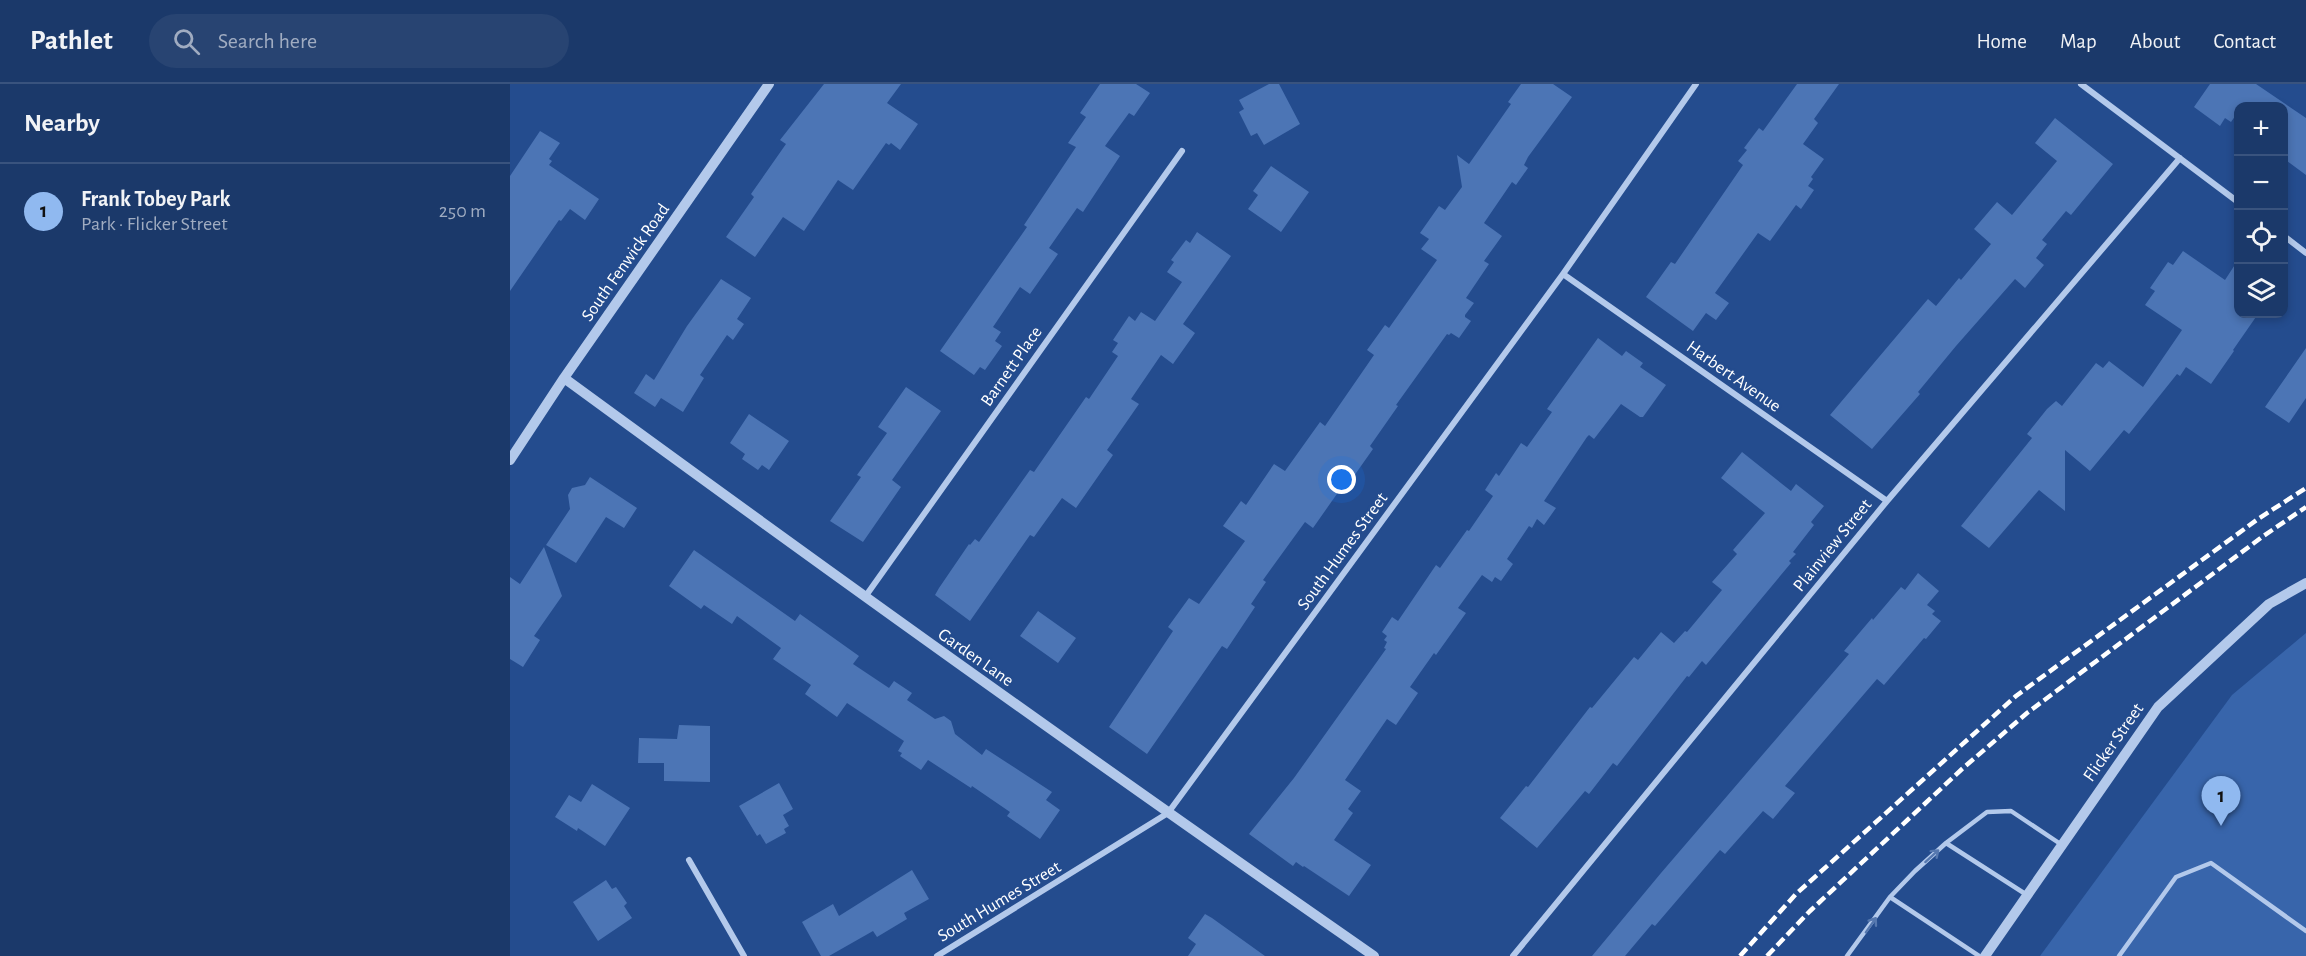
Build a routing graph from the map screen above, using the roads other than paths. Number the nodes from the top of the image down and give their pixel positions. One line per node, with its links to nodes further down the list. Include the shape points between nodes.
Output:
1 (769, 84): 10 (street, South Fenwick Road)
2 (1696, 84): 9 (street, South Humes Street)
3 (2081, 84): 5 (street)
4 (1182, 151): 14 (street, Barnett Place)
5 (2180, 158): 6 (street); 12 (street, Plainview Street)
6 (2234, 199)
7 (2288, 240): 8 (street)
8 (2306, 253)
9 (1563, 274): 12 (street, Harbert Avenue); 15 (street, South Humes Street)
10 (564, 378): 11 (street, South Fenwick Road); 14 (street, Garden Lane)
11 (510, 460)
12 (1887, 501): 26 (street, Plainview Street)
13 (2306, 583): 17 (street, Flicker Street, via 2269,604 2158,707)
14 (864, 598): 15 (street, Garden Lane)
15 (1168, 813): 24 (street, South Humes Street); 25 (street, Garden Lane)
16 (1946, 843): 17 (lane, via 1987,812 2011,811); 19 (lane); 20 (lane, one-way to 16)
17 (2062, 845): 19 (street, Flicker Street)
18 (689, 860): 23 (street)
19 (2027, 895): 29 (street, Flicker Street)
20 (1890, 897): 22 (lane, one-way to 20); 28 (lane)
21 (2306, 931): 30 (lane, via 2211,863 2176,877)
22 (1849, 954): 27 (lane)
23 (744, 956)
24 (937, 956)
25 (1374, 956)
26 (1513, 956)
27 (1857, 956)
28 (1979, 956)
29 (1985, 956)
30 (2119, 956)

